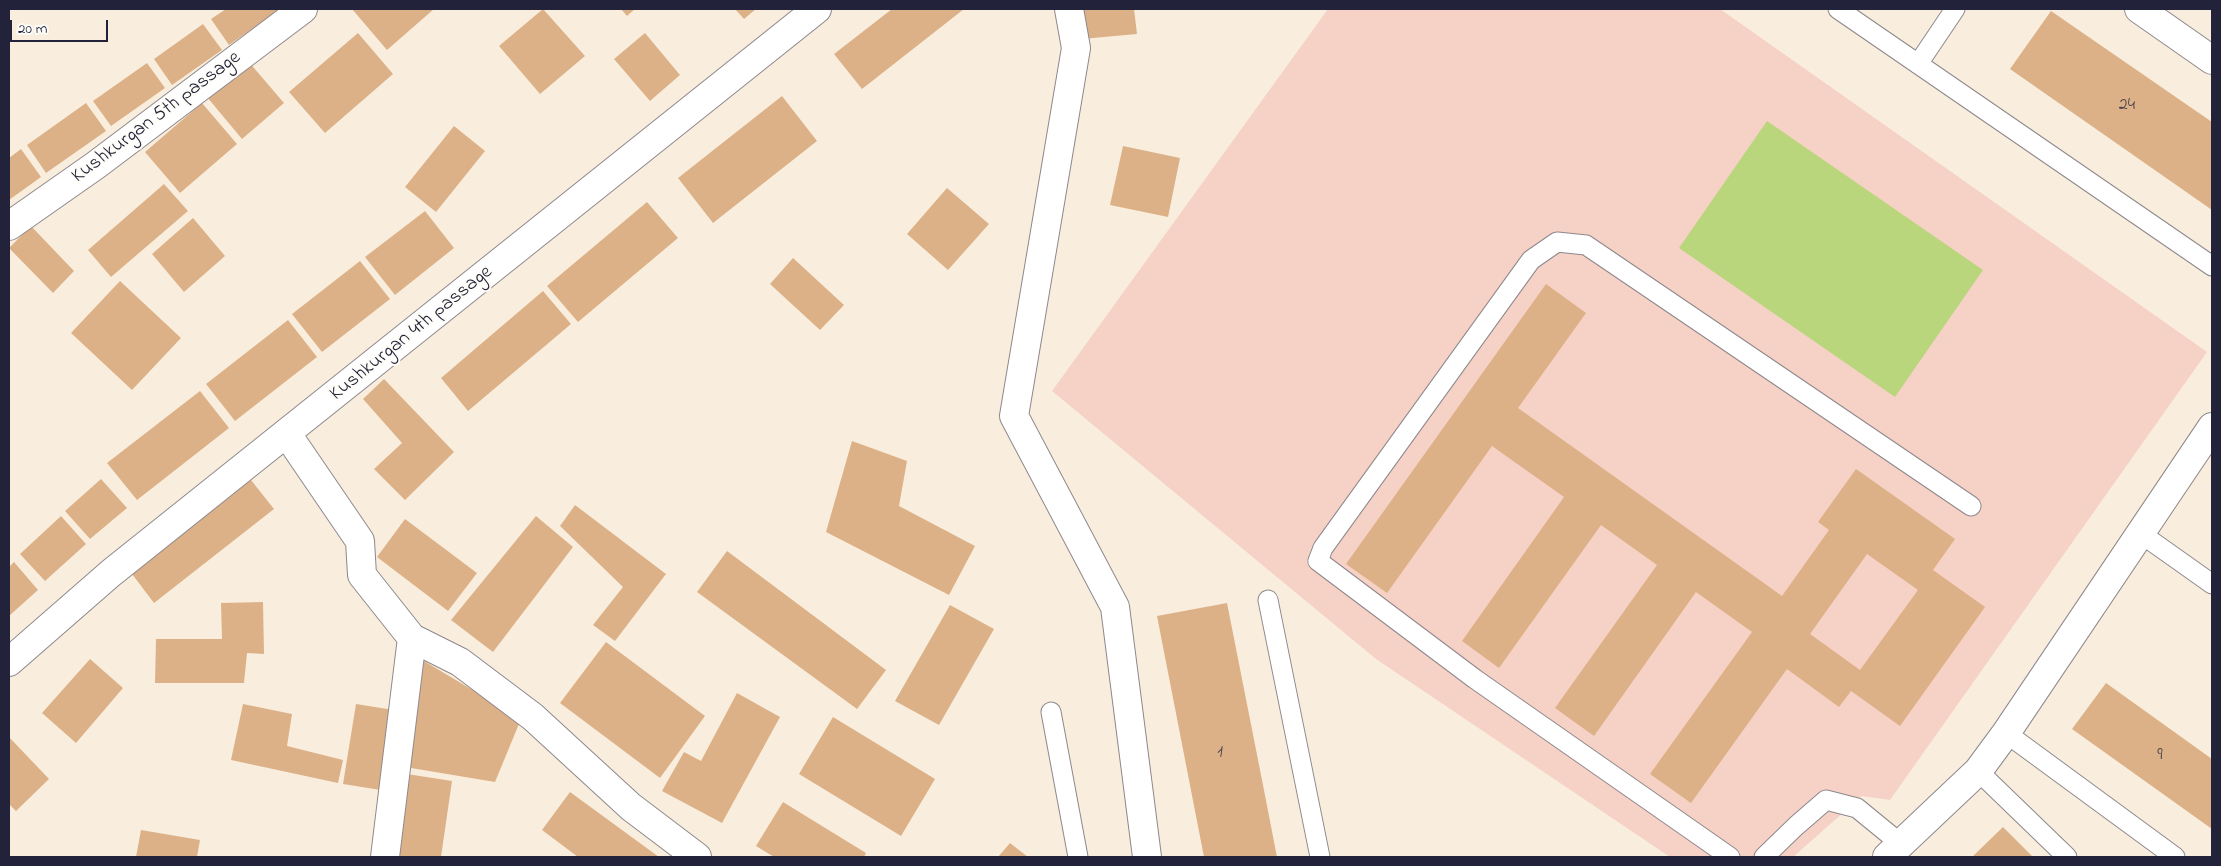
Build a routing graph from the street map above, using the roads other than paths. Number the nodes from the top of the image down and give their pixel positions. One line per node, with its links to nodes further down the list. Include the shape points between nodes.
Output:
1 (303, 9): 9 (street, Kushkurgan 5th passage, via 96,165)
2 (817, 9): 12 (street, Kushkurgan 4th passage)
3 (1070, 9): 26 (street, via 1076,48 1014,416 1116,607)
4 (1838, 9): 8 (lane)
5 (1955, 9): 8 (lane)
6 (2139, 9): 7 (street)
7 (2212, 60)
8 (1918, 64): 10 (lane)
9 (9, 226)
10 (2212, 266)
11 (2212, 427): 14 (street)
12 (287, 434): 17 (street, via 360,541 362,575); 18 (street, Kushkurgan 4th passage, via 111,573)
13 (1971, 506): 28 (lane, via 1586,245 1557,242 1531,260 1323,548 1318,562 1474,679)
14 (2140, 533): 15 (lane); 20 (street)
15 (2212, 584)
16 (1268, 600): 27 (lane)
17 (412, 638): 23 (street); 24 (street, via 460,662 533,717 631,808)
18 (9, 662)
19 (1051, 712): 25 (lane)
20 (2006, 733): 21 (street); 31 (lane)
21 (1978, 771): 22 (street); 30 (lane)
22 (1894, 851): 29 (lane, via 1857,808 1826,800)
23 (385, 857)
24 (697, 857)
25 (1078, 857)
26 (1147, 857)
27 (1320, 857)
28 (1730, 857)
29 (1764, 857)
30 (2067, 857)
31 (2175, 857)

